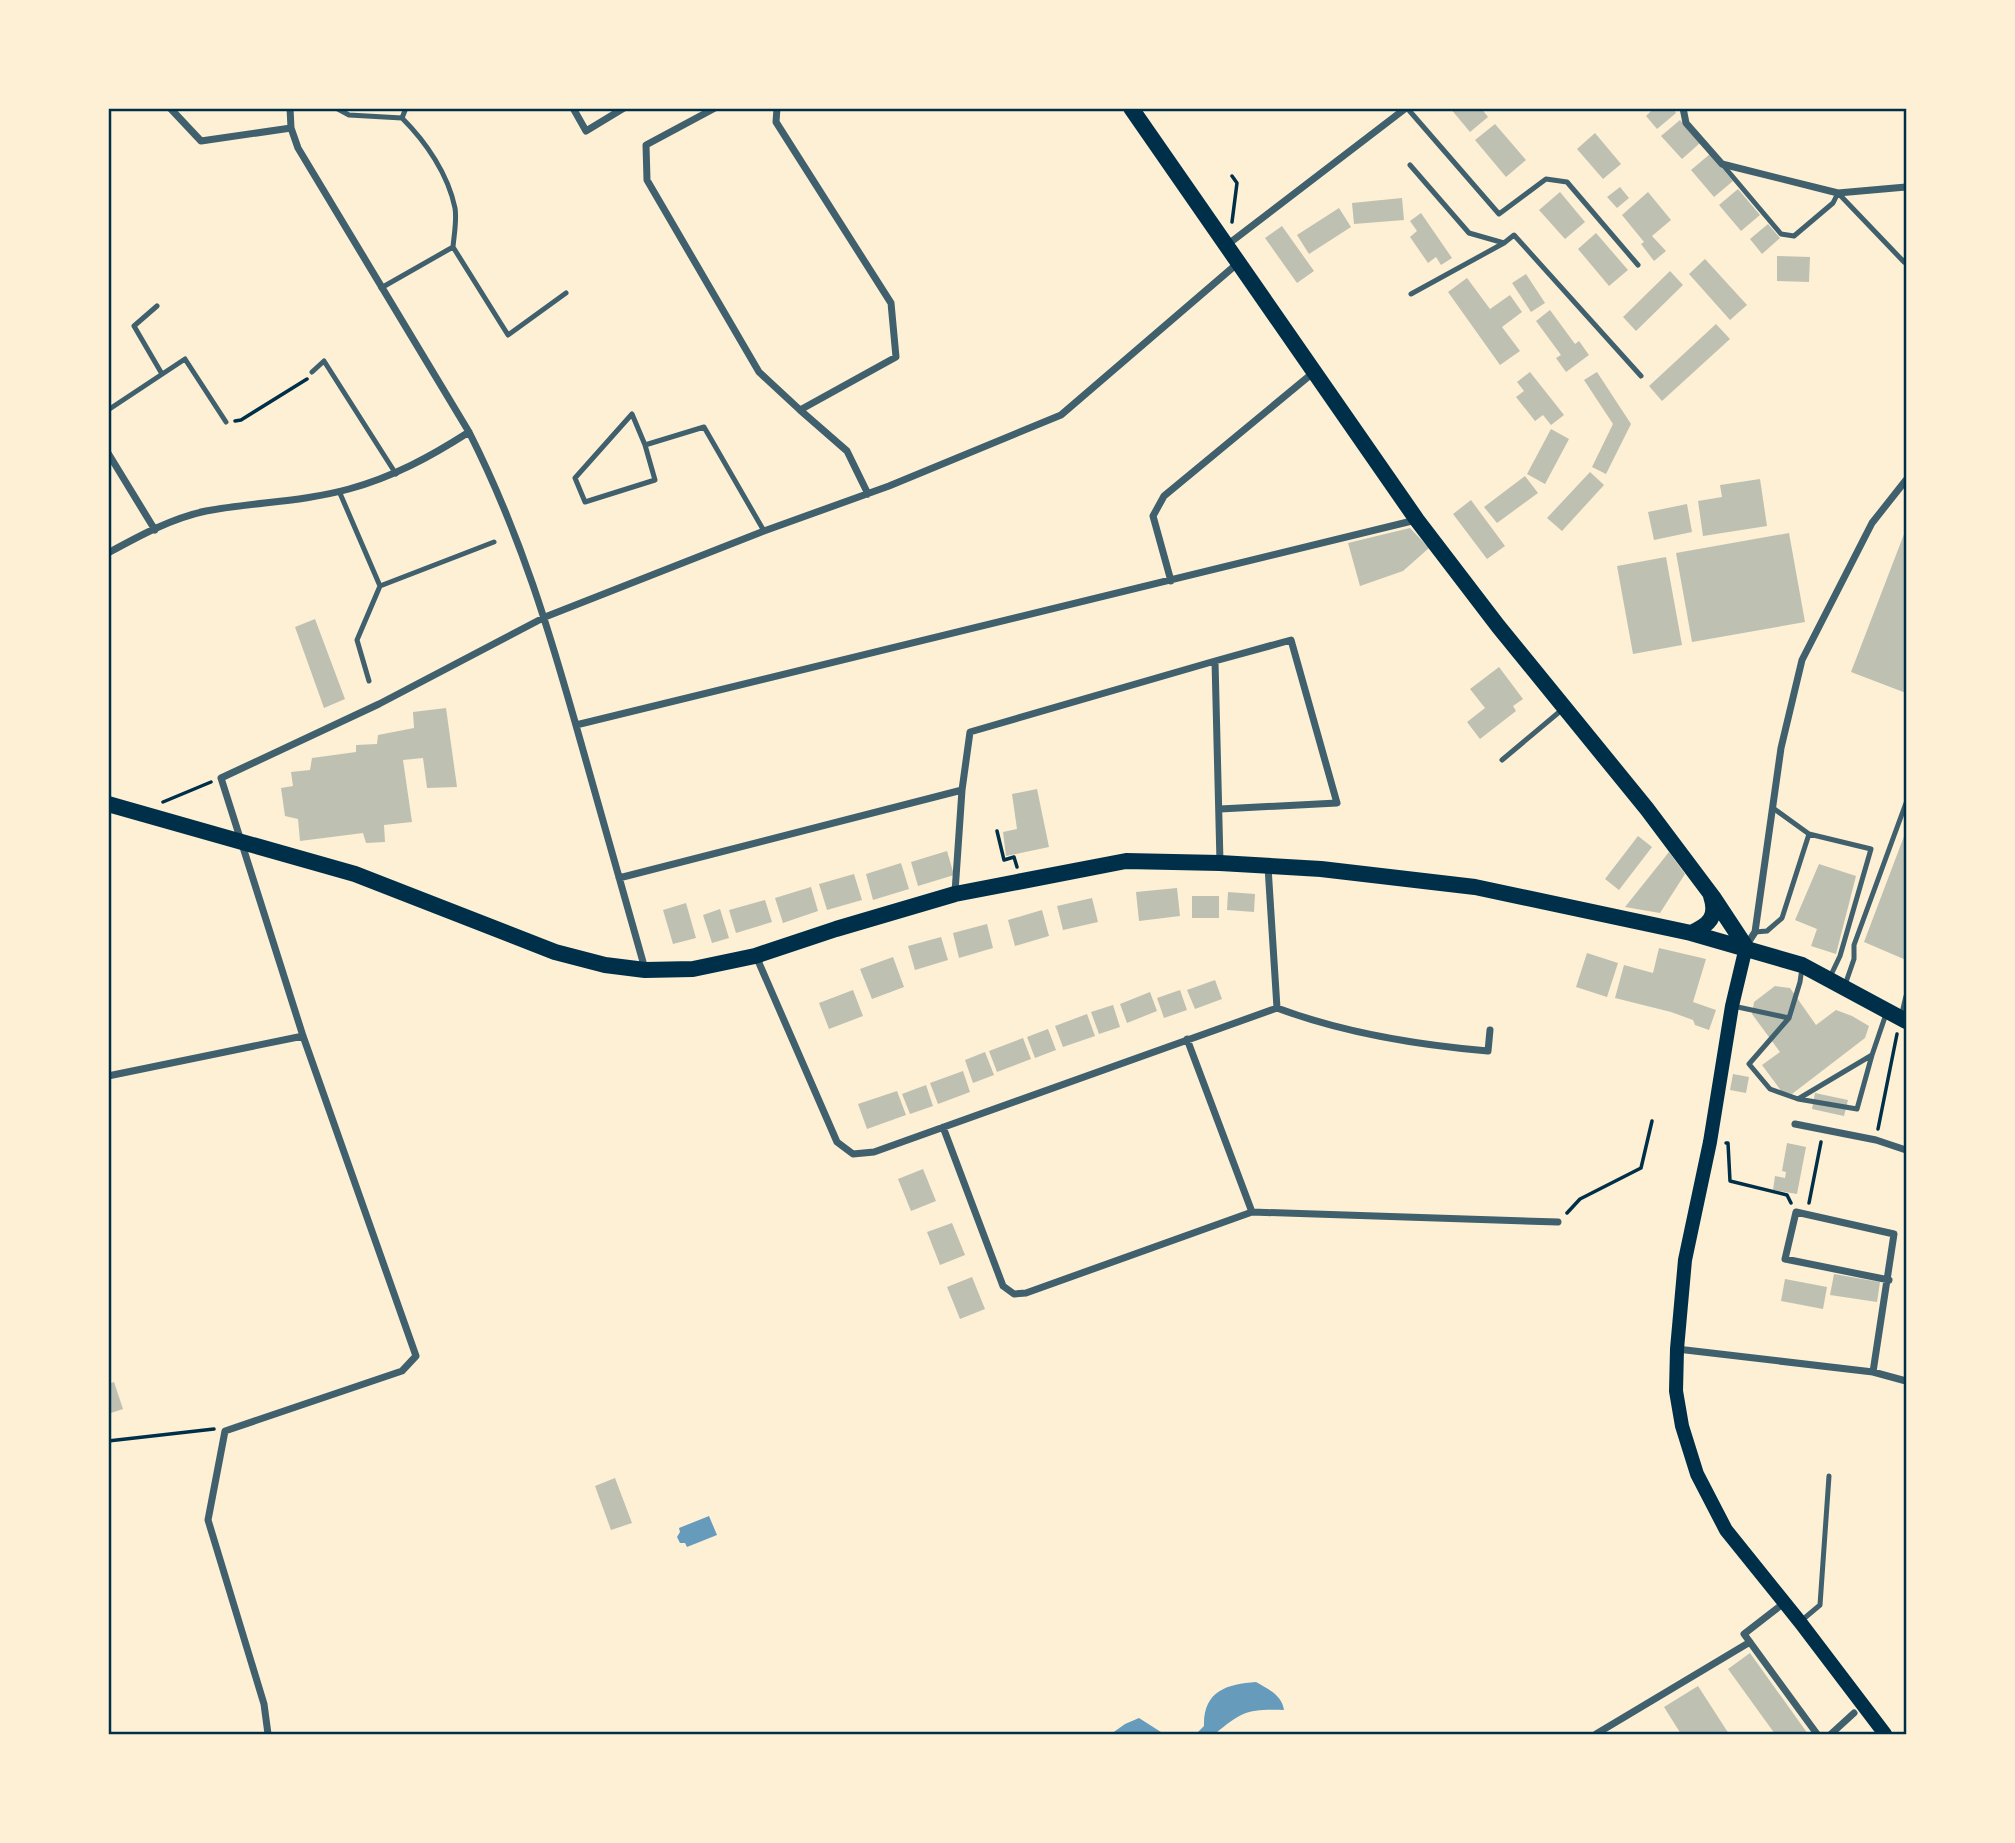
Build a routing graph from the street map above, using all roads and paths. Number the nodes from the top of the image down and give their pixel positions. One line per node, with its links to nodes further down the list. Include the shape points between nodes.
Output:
1 (170, 108): 13 (street, via 201,141)
2 (290, 108): 13 (street)
3 (336, 108): 12 (lane, via 349,116)
4 (406, 108): 12 (lane)
5 (573, 108): 6 (street, via 586,131)
6 (624, 108)
7 (715, 108): 34 (street, via 646,145 647,180 759,372)
8 (778, 108): 34 (street, via 776,122 891,303 896,356)
9 (1131, 108): 21 (main road)
10 (1406, 108): 21 (street); 25 (lane, via 1499,214 1546,179 1567,182)
11 (1683, 108): 14 (street, via 1686,123)
12 (402, 118): 22 (lane, via 428,149 447,183 456,211)
13 (291, 128): 26 (street, via 298,148)
14 (1722, 164): 18 (street); 18 (lane, via 1782,234 1794,236)
15 (1410, 165): 20 (lane, via 1469,233)
16 (1232, 176): 19 (path, via 1237,183)
17 (1906, 187): 18 (street)
18 (1838, 194): 23 (lane, via 1904,262)
19 (1232, 213)
20 (1504, 243): 28 (lane); 33 (lane, via 1514,235)
21 (1226, 246): 24 (main road)
22 (453, 247): 26 (lane); 27 (lane, via 508,335)
23 (1906, 259)
24 (1239, 263): 30 (main road); 43 (street, via 1061,415)
25 (1638, 265)
26 (381, 288): 37 (street)
27 (566, 293)
28 (1411, 294)
29 (156, 306): 32 (lane, via 134,326)
30 (1314, 371): 44 (main road); 49 (street, via 1164,496 1153,516)
31 (312, 372): 36 (path, via 241,420); 40 (lane, via 324,361)
32 (162, 374): 35 (lane); 36 (lane, via 185,359)
33 (1641, 376)
34 (800, 410): 43 (street, via 847,451)
35 (108, 411)
36 (226, 422)
37 (469, 432): 40 (street); 51 (street, via 519,543)
38 (645, 446): 38 (lane, via 632,414 575,478 585,502 655,480); 46 (lane, via 704,427)
39 (108, 453): 45 (street)
40 (396, 474): 42 (street)
41 (1906, 480): 61 (street, via 1872,523 1802,660 1781,748)
42 (339, 491): 45 (street, via 206,511); 50 (lane)
43 (868, 494): 46 (street)
44 (1417, 520): 49 (street); 54 (main road)
45 (155, 530): 48 (street)
46 (765, 531): 51 (street)
47 (494, 542): 50 (lane)
48 (108, 553)
49 (1171, 581): 55 (street)
50 (380, 586): 53 (lane, via 357,640)
51 (545, 617): 55 (street); 57 (street, via 379,704)
52 (1215, 661): 58 (street, via 970,732); 62 (street); 62 (street, via 1291,640 1337,803)
53 (369, 681)
54 (1565, 708): 56 (lane); 71 (main road)
55 (576, 724): 69 (street)
56 (1502, 760)
57 (221, 778): 63 (path, via 158,804); 66 (street)
58 (962, 790): 69 (street); 72 (street)
59 (1906, 803): 79 (lane, via 1854,945 1854,960)
60 (108, 804): 63 (main road)
61 (1773, 808): 65 (lane); 73 (street)
62 (1220, 809): 67 (street)
63 (151, 816): 66 (main road)
64 (997, 831): 70 (path, via 1004,860 1014,858)
65 (1808, 834): 73 (lane, via 1782,919 1768,931); 79 (lane, via 1871,849)
66 (243, 843): 78 (main road, via 355,874 555,952); 86 (street)
67 (1220, 863): 68 (main road); 70 (main road, via 1126,861)
68 (1268, 867): 74 (main road, via 1475,887); 82 (street)
69 (619, 878): 78 (street)
70 (1021, 882): 72 (main road)
71 (1709, 892): 74 (main road, via 1714,914 1706,926); 75 (main road)
72 (955, 894): 76 (main road)
73 (1755, 932): 75 (street)
74 (1690, 933): 75 (main road)
75 (1746, 947): 77 (main road); 81 (main road)
76 (755, 956): 78 (main road, via 693,969); 93 (street, via 837,1142 853,1154 874,1152)
77 (1802, 965): 79 (main road); 84 (lane)
78 (645, 970)
79 (1836, 983): 83 (main road)
80 (1906, 996): 83 (lane)
81 (1732, 1006): 84 (lane); 96 (main road)
82 (1277, 1008): 85 (street, via 1429,1046 1488,1051); 87 (street)
83 (1898, 1017): 88 (lane); 95 (path)
84 (1789, 1018): 90 (lane, via 1749,1065 1770,1089)
85 (1490, 1030)
86 (303, 1036): 89 (street); 106 (street, via 416,1356 402,1371)
87 (1187, 1039): 93 (street); 98 (street)
88 (1871, 1055): 90 (lane); 90 (lane, via 1857,1109)
89 (108, 1076)
90 (1798, 1099)
91 (1652, 1121): 101 (path, via 1641,1168 1580,1199)
92 (1795, 1124): 94 (street)
93 (943, 1127): 98 (street, via 1003,1286 1014,1293 1026,1293)
94 (1824, 1129): 95 (street); 100 (path)
95 (1876, 1140): 97 (street)
96 (1710, 1142): 99 (path, via 1728,1143 1730,1181 1787,1195); 103 (main road, via 1685,1260)
97 (1906, 1150)
98 (1252, 1212): 101 (street)
99 (1796, 1212): 100 (street); 102 (street, via 1786,1259)
100 (1807, 1215): 102 (street, via 1894,1234)
101 (1558, 1222)
102 (1889, 1280): 104 (street)
103 (1677, 1349): 104 (street); 109 (main road, via 1676,1391 1697,1474 1726,1530)
104 (1874, 1372): 105 (street)
105 (1906, 1381)
106 (225, 1431): 107 (path); 113 (street, via 208,1520 264,1704)
107 (108, 1441)
108 (1829, 1476): 110 (lane, via 1820,1605)
109 (1784, 1602): 110 (main road); 111 (street, via 1744,1634)
110 (1800, 1622): 117 (main road)
111 (1750, 1643): 114 (street); 115 (street)
112 (1854, 1713): 116 (street)
113 (268, 1734)
114 (1596, 1734)
115 (1817, 1734)
116 (1831, 1734)
117 (1885, 1734)

